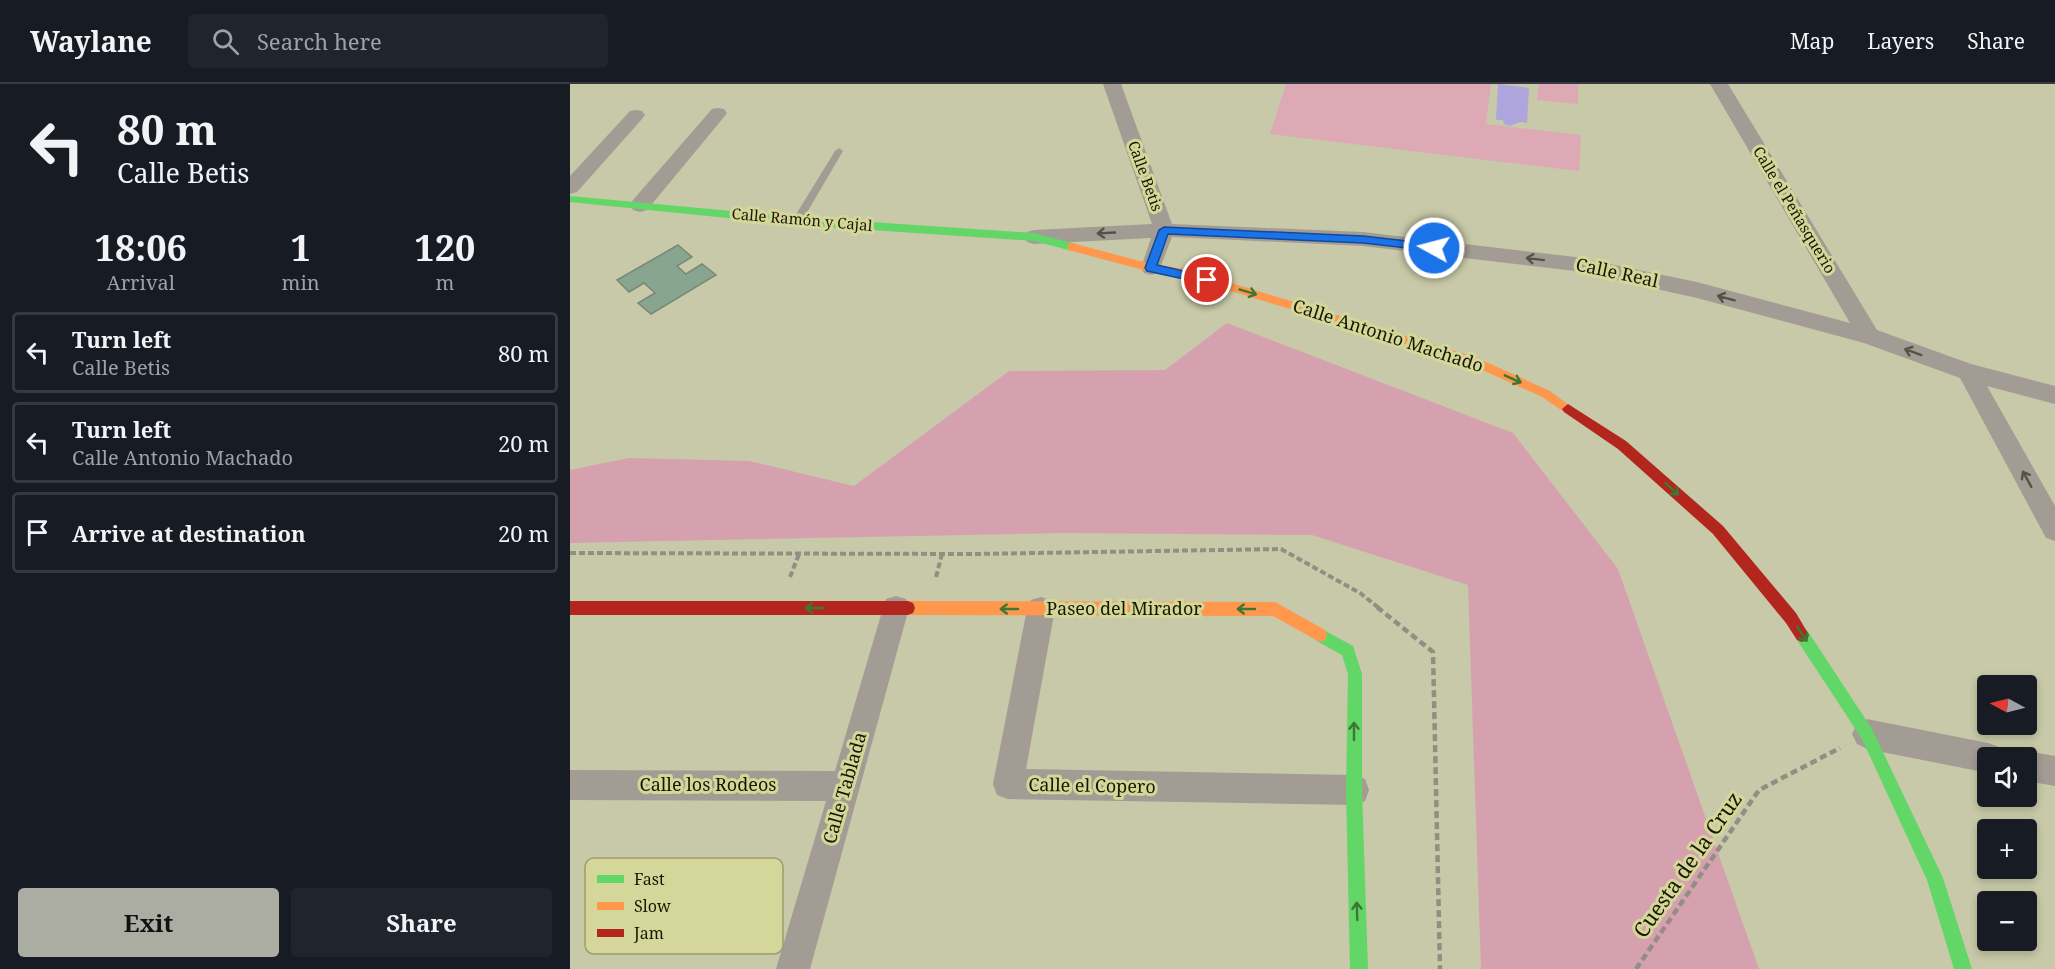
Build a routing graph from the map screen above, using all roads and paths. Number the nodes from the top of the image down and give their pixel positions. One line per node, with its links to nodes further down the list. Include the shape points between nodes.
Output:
1 (1112, 84): 10 (street, Calle Betis)
2 (1719, 84): 13 (street, Calle el Peñasquerio)
3 (718, 113): 8 (street)
4 (636, 115): 6 (street)
5 (839, 152): 9 (lane)
6 (570, 188)
7 (570, 199): 8 (main road, Calle Ramón y Cajal)
8 (640, 205): 9 (main road, Calle Ramón y Cajal)
9 (797, 221): 11 (main road, Calle Ramón y Cajal)
10 (1164, 230): 11 (street, Calle Real, one-way to 11); 12 (street, Calle Betis); 13 (street, Calle Real, one-way to 10, via 1575,264 1363,239)
11 (1034, 237): 12 (main road, Calle Ramón y Cajal)
12 (1151, 268): 24 (main road, Calle Antonio Machado, one-way to 24, via 1185,273 1471,360 1546,394 1622,445 1718,530 1791,618)
13 (1869, 336): 14 (street, Calle Real, one-way to 13)
14 (1968, 372): 15 (street, Calle Real); 16 (street, one-way to 14)
15 (2055, 395)
16 (2055, 530)
17 (799, 554): 19 (path)
18 (942, 554): 20 (path)
19 (788, 580)
20 (934, 583)
21 (570, 608): 22 (main road, Paseo del Mirador, one-way to 21)
22 (896, 608): 23 (main road, Paseo del Mirador, one-way to 22); 29 (street, Calle Tablada)
23 (1041, 609): 30 (main road, Paseo del Mirador, one-way to 23, via 1355,674 1348,651 1275,609); 30 (street, Calle el Copero, via 1008,784)
24 (1867, 734): 25 (street); 33 (path, Cuesta de la Cruz, via 1759,790); 34 (main road, Calle Antonio Machado, via 1935,878)
25 (1977, 756)
26 (2037, 768): 27 (street)
27 (2055, 771)
28 (570, 785): 29 (street, Calle los Rodeos)
29 (845, 786): 31 (street, Calle Tablada)
30 (1354, 790): 32 (main road, Paseo del Mirador, one-way to 30)
31 (793, 969)
32 (1359, 969)
33 (1636, 969)
34 (1963, 969)

